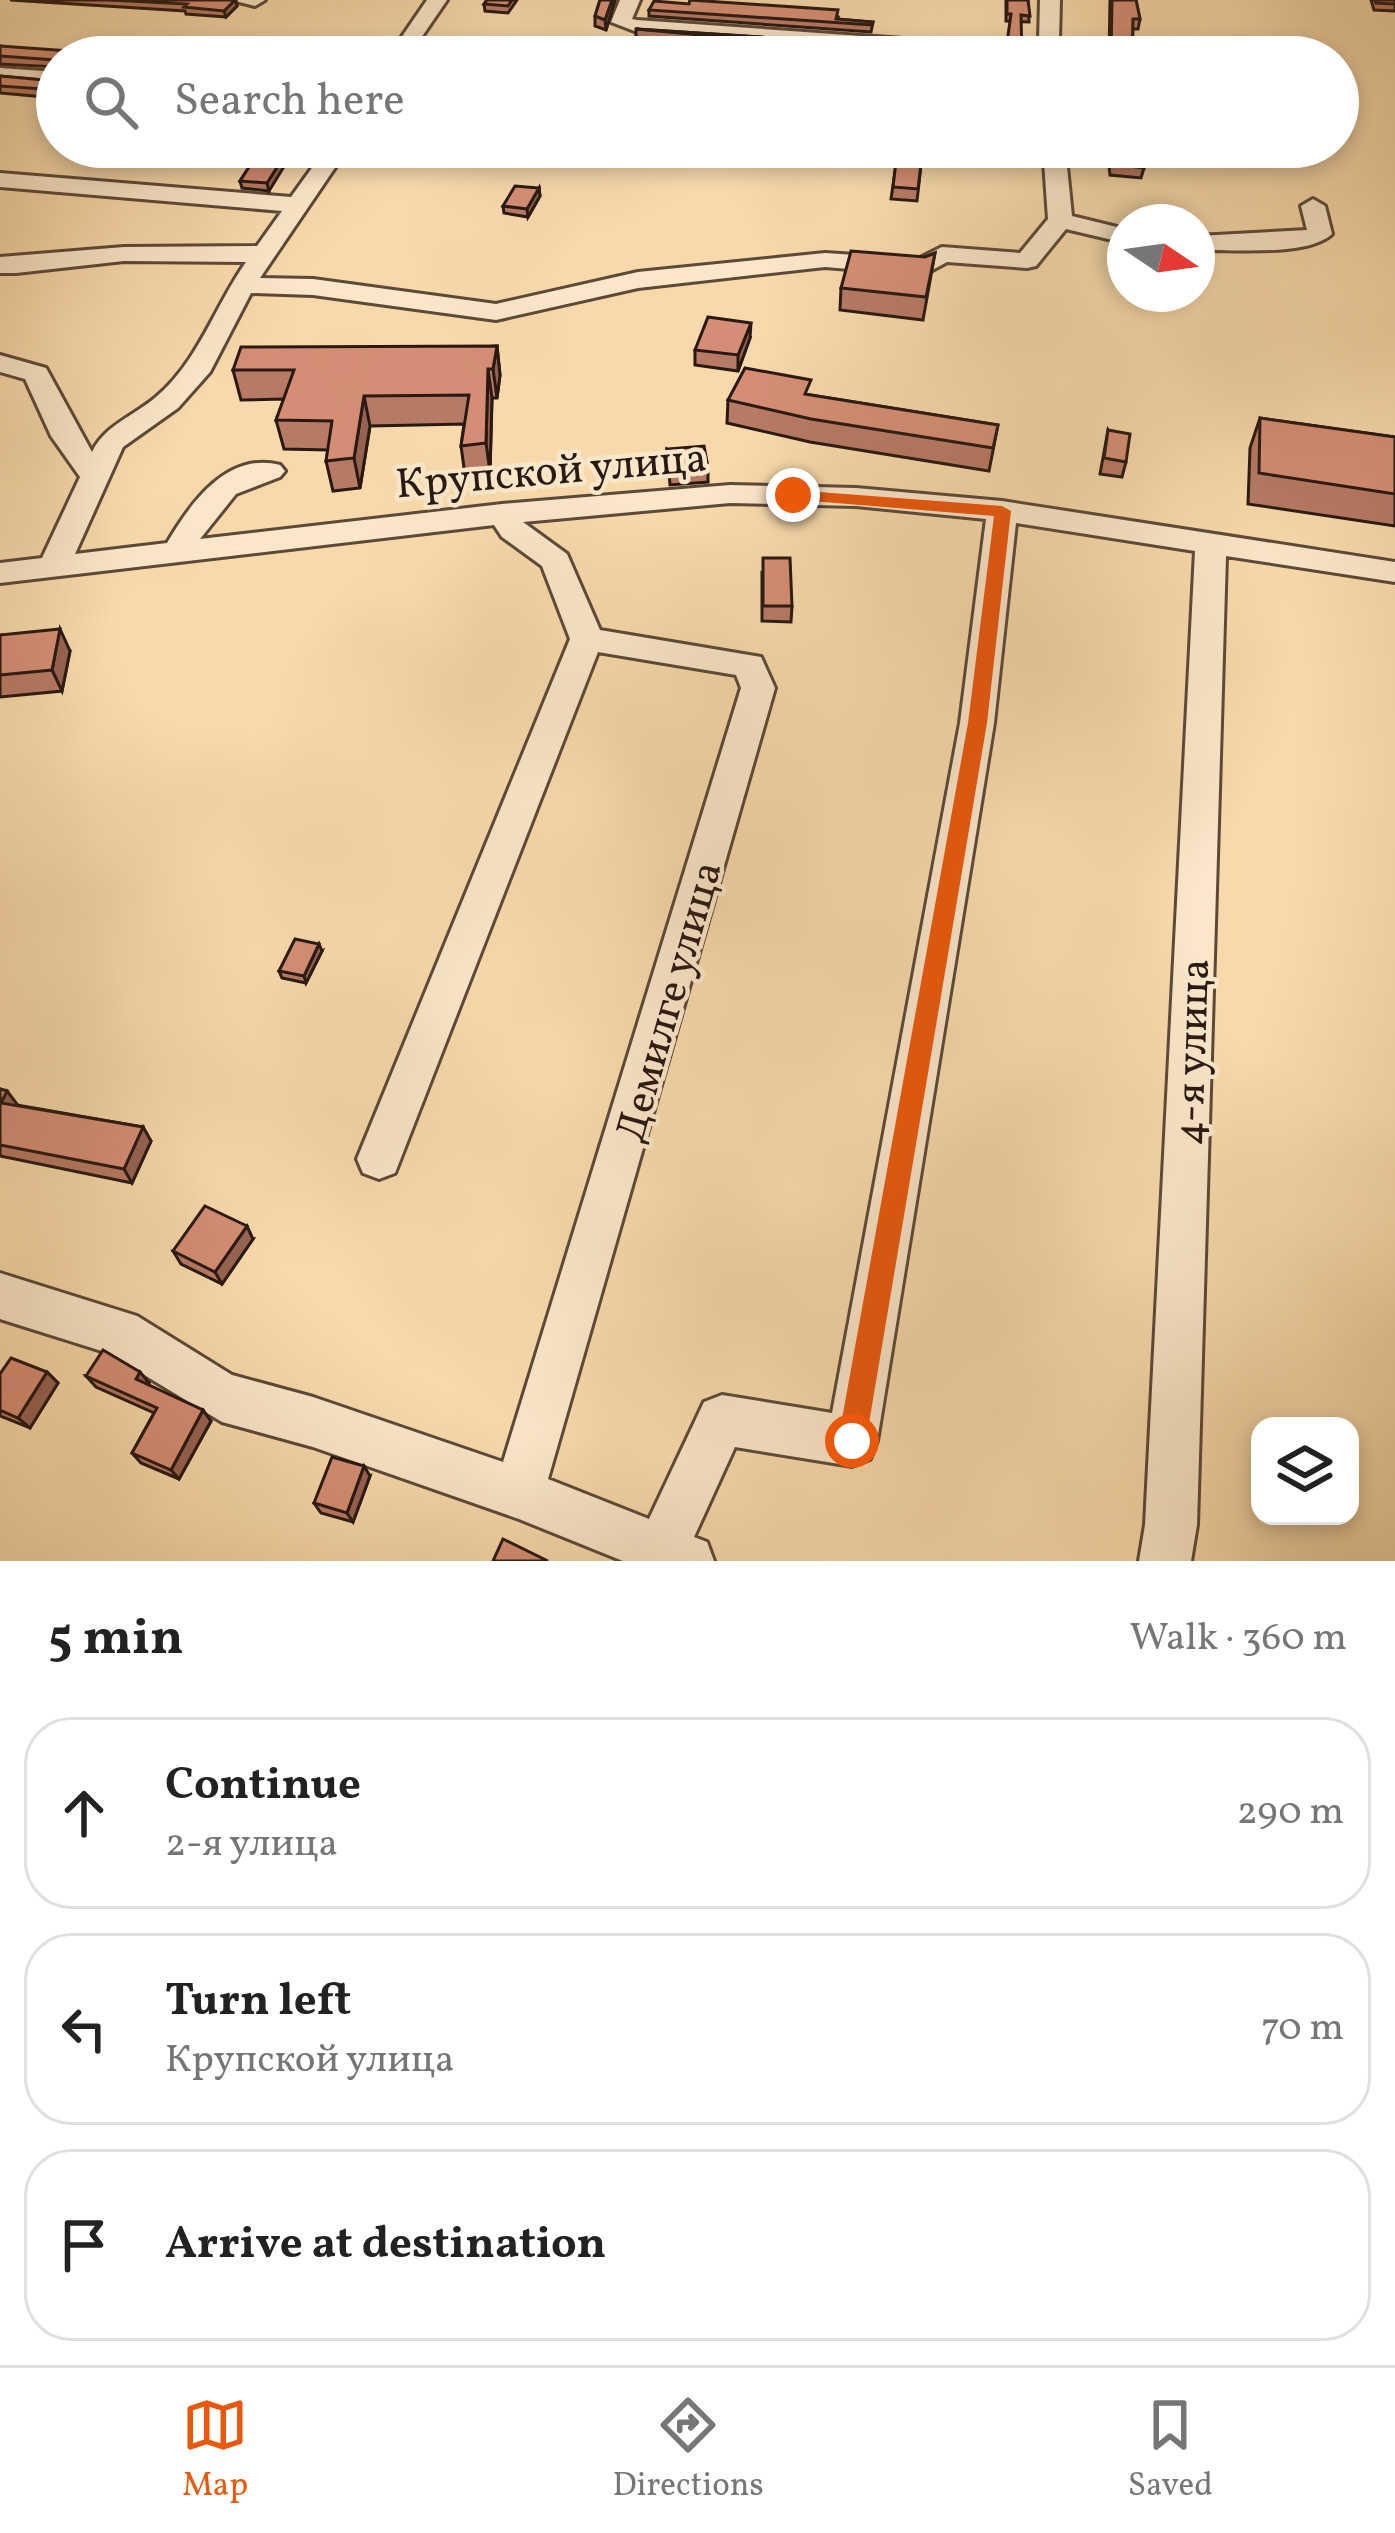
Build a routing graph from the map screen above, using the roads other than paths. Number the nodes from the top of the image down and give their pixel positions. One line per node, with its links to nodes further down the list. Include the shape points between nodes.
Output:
1 (241, 0): 2 (street)
2 (255, 0)
3 (437, 0): 6 (street)
4 (630, 0): 7 (street, via 621,22)
5 (1050, 0): 8 (street)
6 (412, 36)
7 (778, 36)
8 (1049, 36)
9 (0, 74): 10 (street)
10 (36, 77)
11 (324, 168): 14 (street)
12 (1050, 168): 16 (street)
13 (0, 180): 14 (street)
14 (299, 205): 19 (street)
15 (1313, 206): 18 (street, via 1320,234 1302,241)
16 (1060, 220): 17 (street); 21 (street, via 1028,261 942,254 923,267 825,260 638,280 496,312)
17 (1107, 232)
18 (1215, 243)
19 (267, 253): 20 (street); 21 (street)
20 (0, 265)
21 (242, 285): 24 (street, via 200,366 168,402 111,442)
22 (0, 363): 24 (street, via 35,374)
23 (270, 471): 28 (street, via 219,488)
24 (93, 474): 29 (street)
25 (1002, 511): 26 (street, Крупской улица, via 730,494); 27 (street, Крупской улица); 36 (street, via 977,723 852,1441 722,1420)
26 (502, 514): 28 (street, Крупской улица); 32 (street, via 556,560)
27 (1211, 543): 30 (street, Крупской улица); 37 (street, 4-я улица)
28 (178, 551): 29 (street, Крупской улица)
29 (54, 566): 31 (street, Крупской улица)
30 (1395, 572)
31 (0, 573)
32 (587, 639): 33 (street); 35 (street, Демилге улица, via 748,665 758,688)
33 (380, 1159)
34 (0, 1296): 35 (street, via 120,1333 221,1397)
35 (519, 1493): 36 (street)
36 (674, 1556)
37 (1165, 1561)

